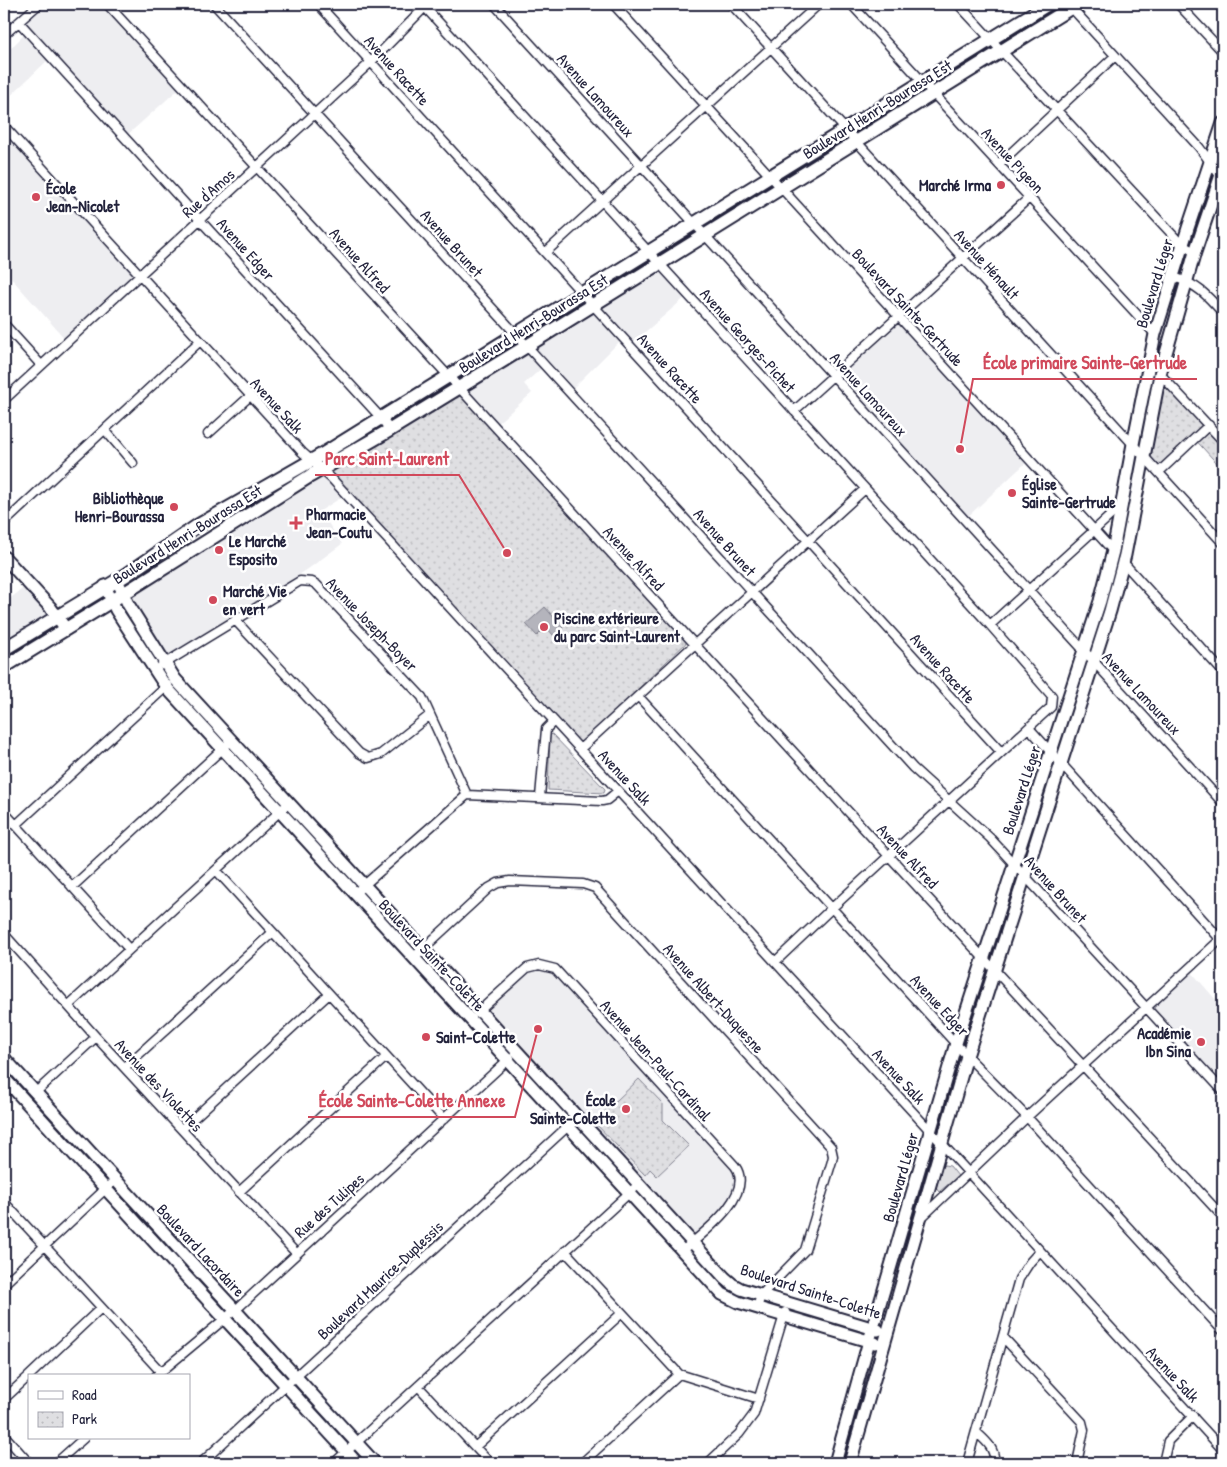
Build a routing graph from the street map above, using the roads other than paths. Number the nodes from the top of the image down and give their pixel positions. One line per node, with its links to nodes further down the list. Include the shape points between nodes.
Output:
1 (38, 4): 15 (street)
2 (108, 4): 35 (street, Avenue Alfred)
3 (214, 4): 27 (street, Avenue Brunet)
4 (318, 4): 22 (street, Avenue Racette)
5 (494, 4): 34 (street, Avenue Lamoureux)
6 (613, 4): 25 (street, Boulevard Sainte-Gertrude)
7 (731, 4): 18 (street, Avenue Hénault)
8 (819, 4): 18 (street)
9 (851, 4): 23 (street, Avenue Pigeon)
10 (958, 4): 17 (street)
11 (1048, 4): 17 (main road, Boulevard Henri-Bourassa Est)
12 (1178, 4): 20 (street)
13 (425, 5): 22 (street, Rue d'Amos); 40 (street, Avenue Georges-Pichet)
14 (1072, 5): 19 (main road, Boulevard Henri-Bourassa Est); 21 (street)
15 (19, 22): 16 (street); 41 (street, Avenue Edger)
16 (4, 35)
17 (990, 40): 19 (street); 23 (main road, Boulevard Henri-Bourassa Est)
18 (771, 47): 25 (street); 30 (street, Avenue Hénault)
19 (1001, 50): 24 (main road, Boulevard Henri-Bourassa Est); 26 (street)
20 (1223, 52)
21 (1115, 56): 26 (street); 32 (street)
22 (371, 62): 27 (street, Rue d'Amos); 45 (street, Avenue Racette)
23 (922, 81): 24 (street, Avenue Pigeon); 30 (main road, Boulevard Henri-Bourassa Est)
24 (933, 94): 31 (main road, Boulevard Henri-Bourassa Est); 33 (street, Avenue Pigeon)
25 (706, 106): 34 (street); 37 (street, Boulevard Sainte-Gertrude)
26 (1056, 111): 33 (street); 44 (street)
27 (315, 114): 35 (street, Rue d'Amos); 58 (street, Avenue Brunet)
28 (1223, 123): 32 (main road, Boulevard Léger)
29 (4, 126): 50 (street, Avenue Salk)
30 (845, 129): 31 (street, Avenue Hénault); 37 (main road, Boulevard Henri-Bourassa Est)
31 (856, 140): 38 (main road, Boulevard Henri-Bourassa Est); 48 (street, Avenue Hénault)
32 (1209, 162): 36 (street); 44 (main road, Boulevard Léger)
33 (998, 164): 39 (street, Avenue Pigeon)
34 (642, 165): 40 (street); 42 (street, Avenue Lamoureux)
35 (256, 167): 41 (street, Rue d'Amos); 65 (street, Avenue Alfred)
36 (1222, 175): 47 (main road, Boulevard Léger)
37 (770, 176): 38 (street, Boulevard Sainte-Gertrude); 42 (main road, Boulevard Henri-Bourassa Est)
38 (781, 188): 43 (main road, Boulevard Henri-Bourassa Est); 56 (street, Boulevard Sainte-Gertrude)
39 (1029, 198): 48 (street); 59 (street, Avenue Pigeon)
40 (603, 202): 45 (street); 46 (street, Avenue Georges-Pichet)
41 (200, 219): 50 (street, Rue d'Amos); 70 (street, Avenue Edger)
42 (695, 222): 43 (street, Avenue Lamoureux); 46 (main road, Boulevard Henri-Bourassa Est)
43 (706, 234): 49 (main road, Boulevard Henri-Bourassa Est); 64 (street, Avenue Lamoureux)
44 (1182, 245): 47 (street); 51 (main road, Boulevard Léger)
45 (546, 252): 53 (street, Avenue Racette)
46 (648, 252): 49 (street, Avenue Georges-Pichet); 53 (main road, Boulevard Henri-Bourassa Est)
47 (1195, 252): 52 (main road, Boulevard Léger)
48 (962, 257): 56 (street); 76 (street, Avenue Hénault)
49 (659, 263): 54 (main road, Boulevard Henri-Bourassa Est); 69 (street, Avenue Georges-Pichet)
50 (139, 274): 60 (street, Avenue Salk); 62 (street, Rue d'Amos)
51 (1174, 277): 52 (street); 59 (main road, Boulevard Léger)
52 (1186, 281): 55 (street, via 1202,290); 63 (main road, Boulevard Léger)
53 (582, 293): 54 (street, Avenue Racette); 58 (main road, Boulevard Henri-Bourassa Est)
54 (593, 304): 61 (main road, Boulevard Henri-Bourassa Est); 86 (street, Avenue Racette)
55 (1223, 313)
56 (897, 316): 64 (street); 85 (street, Boulevard Sainte-Gertrude)
57 (4, 324): 62 (street)
58 (516, 334): 61 (street, Avenue Brunet); 65 (main road, Boulevard Henri-Bourassa Est)
59 (1155, 334): 76 (main road, Boulevard Léger)
60 (199, 342): 67 (street, Avenue Salk); 72 (street)
61 (527, 346): 66 (main road, Boulevard Henri-Bourassa Est); 94 (street, Avenue Brunet)
62 (41, 365): 68 (street, Rue d'Amos)
63 (1160, 374): 71 (street); 77 (main road, Boulevard Léger)
64 (833, 375): 69 (street); 93 (street, Avenue Lamoureux)
65 (448, 376): 66 (street, Avenue Alfred); 70 (main road, Boulevard Henri-Bourassa Est)
66 (460, 387): 73 (main road, Boulevard Henri-Bourassa Est); 101 (street, Avenue Alfred)
67 (250, 396): 74 (street); 78 (street, Avenue Salk)
68 (4, 400)
69 (794, 412): 82 (street, Avenue Georges-Pichet)
70 (381, 418): 73 (street, Avenue Edger); 78 (main road, Boulevard Henri-Bourassa Est)
71 (1209, 425): 75 (street); 81 (street)
72 (105, 430): 79 (street); 84 (street)
73 (390, 430): 80 (main road, Boulevard Henri-Bourassa Est)
74 (208, 434)
75 (1223, 441)
76 (1133, 444): 77 (street, Avenue Hénault); 83 (main road, Boulevard Léger)
77 (1144, 456): 81 (street, Avenue Hénault); 90 (main road, Boulevard Léger)
78 (311, 460): 80 (street, Avenue Salk); 91 (main road, Boulevard Henri-Bourassa Est, via 198,526)
79 (133, 462)
80 (321, 470): 95 (main road, Boulevard Henri-Bourassa Est); 113 (street, Avenue Salk)
81 (1159, 472): 87 (street, Avenue Hénault)
82 (865, 489): 86 (street); 99 (street, Avenue Georges-Pichet)
83 (1122, 505): 85 (street); 88 (main road, Boulevard Léger)
84 (4, 522)
85 (1093, 530): 88 (street, Boulevard Sainte-Gertrude); 93 (street)
86 (808, 540): 94 (street); 118 (street, Avenue Racette)
87 (1223, 543)
88 (1113, 551): 90 (street, Boulevard Sainte-Gertrude); 103 (main road, Boulevard Léger)
89 (4, 557): 97 (main road)
90 (1123, 562): 104 (main road, Boulevard Léger); 108 (street, Boulevard Sainte-Gertrude)
91 (117, 580): 92 (main road, Boulevard Henri-Bourassa Est); 95 (main road, Boulevard Sainte-Colette)
92 (105, 586): 96 (main road, Boulevard Sainte-Colette); 97 (main road, Boulevard Henri-Bourassa Est)
93 (1028, 590): 99 (street); 103 (street, Avenue Lamoureux)
94 (752, 592): 101 (street); 124 (street, Avenue Brunet, via 913,768)
95 (123, 594): 96 (main road, Boulevard Henri-Bourassa Est); 105 (main road, Boulevard Sainte-Colette)
96 (112, 601): 100 (main road, Boulevard Henri-Bourassa Est); 107 (main road, Boulevard Sainte-Colette)
97 (57, 616): 100 (main road); 102 (main road, Boulevard Henri-Bourassa Est)
98 (234, 620): 105 (street, Avenue Joseph-Boyer); 112 (street, Avenue Joseph-Boyer, via 300,581 312,582 422,697); 112 (street, via 359,753 368,758 381,754)
99 (990, 625): 114 (street, Avenue Georges-Pichet, via 1052,696 1051,707)
100 (66, 629): 106 (main road, Boulevard Henri-Bourassa Est)
101 (696, 645): 111 (street); 130 (street, Avenue Alfred)
102 (4, 649)
103 (1084, 650): 104 (street, Avenue Lamoureux); 119 (main road, Boulevard Léger)
104 (1094, 663): 120 (main road, Boulevard Léger); 126 (street, Avenue Lamoureux)
105 (164, 664): 107 (street, Avenue Joseph-Boyer); 109 (main road, Boulevard Sainte-Colette)
106 (4, 667)
107 (153, 670): 110 (main road, Boulevard Sainte-Colette)
108 (1223, 672)
109 (175, 679): 110 (street); 115 (main road, Boulevard Sainte-Colette)
110 (166, 687): 116 (main road, Boulevard Sainte-Colette); 129 (street)
111 (638, 696): 117 (street); 137 (street, Avenue Edger)
112 (430, 715): 122 (street, Avenue Joseph-Boyer)
113 (554, 721): 117 (street, Avenue Salk); 123 (street, via 546,729)
114 (1029, 728): 118 (street); 119 (street)
115 (232, 740): 116 (street); 125 (main road, Boulevard Sainte-Colette)
116 (222, 750): 128 (main road, Boulevard Sainte-Colette); 135 (street)
117 (580, 750): 121 (street, Avenue Salk)
118 (1002, 752): 124 (street)
119 (1050, 753): 120 (street); 131 (main road, Boulevard Léger)
120 (1062, 766): 133 (main road, Boulevard Léger); 140 (street)
121 (618, 791): 123 (street, via 602,801); 145 (street, Avenue Salk)
122 (467, 795): 123 (street); 134 (street)
123 (540, 797)
124 (949, 801): 130 (street); 131 (street, Avenue Brunet, via 981,828)
125 (289, 803): 128 (street); 134 (main road, Boulevard Sainte-Colette)
126 (1223, 803)
127 (4, 812): 129 (street)
128 (279, 812): 132 (street); 136 (main road, Boulevard Sainte-Colette)
129 (16, 825): 135 (street)
130 (889, 856): 137 (street); 144 (street, Avenue Alfred)
131 (1015, 864): 133 (street, Avenue Brunet); 144 (main road, Boulevard Léger)
132 (216, 870): 138 (street); 141 (street)
133 (1026, 876): 146 (main road, Boulevard Léger); 149 (street, Avenue Brunet)
134 (364, 885): 136 (street); 142 (main road, Boulevard Sainte-Colette)
135 (72, 887): 141 (street)
136 (354, 894): 143 (main road, Boulevard Sainte-Colette)
137 (832, 908): 145 (street); 153 (street, Avenue Edger)
138 (272, 933): 147 (street); 160 (street)
139 (4, 934): 148 (street, Avenue des Violettes)
140 (1222, 941): 149 (street)
141 (129, 948): 148 (street)
142 (423, 949): 143 (street, Avenue Albert-Duquesne); 150 (main road, Boulevard Sainte-Colette); 187 (street, Avenue Albert-Duquesne, via 498,883 583,884 595,888 831,1147 832,1161 805,1250)
143 (413, 958): 151 (main road, Boulevard Sainte-Colette)
144 (984, 959): 146 (street, Avenue Alfred); 153 (main road, Boulevard Léger)
145 (775, 962): 169 (street, Avenue Salk)
146 (995, 971): 155 (main road, Boulevard Léger); 159 (street, Avenue Alfred)
147 (329, 994): 156 (street); 168 (street)
148 (69, 1005): 152 (street, Avenue des Violettes)
149 (1146, 1007): 159 (street); 162 (street, Avenue Brunet)
150 (479, 1011): 151 (street, Avenue Jean-Paul-Cardinal); 154 (main road, Boulevard Sainte-Colette); 180 (street, Avenue Jean-Paul-Cardinal, via 530,967 546,966 557,971 738,1171 739,1186 731,1204)
151 (470, 1019): 158 (main road, Boulevard Sainte-Colette)
152 (96, 1037): 160 (street, Avenue des Violettes); 163 (street)
153 (956, 1042): 155 (street, Avenue Edger); 169 (main road, Boulevard Léger)
154 (517, 1051): 158 (street, Rue des Tulipes); 164 (main road, Boulevard Sainte-Colette)
155 (967, 1056): 165 (street, Avenue Edger); 170 (main road, Boulevard Léger)
156 (386, 1057): 166 (street); 175 (street)
157 (4, 1058): 163 (main road, Boulevard Lacordaire)
158 (508, 1060): 166 (street, Rue des Tulipes); 167 (main road, Boulevard Sainte-Colette)
159 (1083, 1066): 165 (street); 178 (street, Avenue Alfred)
160 (125, 1068): 168 (street, Avenue des Violettes)
161 (4, 1078): 174 (main road, Boulevard Lacordaire)
162 (1223, 1091)
163 (35, 1093): 172 (main road, Boulevard Lacordaire)
164 (578, 1118): 167 (street, Boulevard Maurice-Duplessis); 173 (main road, Boulevard Sainte-Colette)
165 (1027, 1118): 171 (street); 196 (street, Avenue Edger)
166 (444, 1119): 185 (street, Rue des Tulipes)
167 (568, 1126): 176 (main road, Boulevard Sainte-Colette); 205 (street, Boulevard Maurice-Duplessis)
168 (182, 1129): 175 (street, Avenue des Violettes)
169 (930, 1131): 170 (street, Avenue Salk); 195 (main road, Boulevard Léger)
170 (941, 1143): 171 (street, Avenue Salk); 179 (main road, Boulevard Léger)
171 (969, 1173): 179 (street); 184 (street, Avenue Salk)
172 (115, 1180): 174 (street); 191 (main road, Boulevard Lacordaire)
173 (639, 1184): 176 (street); 180 (main road, Boulevard Sainte-Colette)
174 (106, 1190): 181 (street); 194 (main road, Boulevard Lacordaire)
175 (239, 1192): 185 (street, Avenue des Violettes)
176 (629, 1193): 182 (street); 183 (main road, Boulevard Sainte-Colette)
177 (4, 1202): 181 (street)
178 (1223, 1217)
179 (919, 1220): 197 (main road, Boulevard Léger)
180 (692, 1242): 183 (street, Avenue Jean-Paul-Cardinal); 187 (main road, Boulevard Sainte-Colette, via 732,1284)
181 (45, 1246): 186 (street); 189 (street)
182 (565, 1251): 192 (street); 207 (street)
183 (682, 1251): 190 (main road, Boulevard Sainte-Colette, via 722,1294)
184 (1040, 1251): 198 (street, via 1019,1279); 210 (street, Avenue Salk)
185 (296, 1252): 191 (street, Rue des Tulipes)
186 (4, 1284)
187 (761, 1295): 188 (main road, Boulevard Sainte-Colette); 190 (street, Avenue Albert-Duquesne)
188 (787, 1303): 193 (street); 195 (main road, Boulevard Sainte-Colette)
189 (101, 1308): 201 (street); 202 (street)
190 (757, 1308): 193 (main road, Boulevard Sainte-Colette)
191 (235, 1310): 194 (street, Rue des Tulipes); 205 (main road, Boulevard Lacordaire)
192 (622, 1313): 203 (street); 215 (street)
193 (784, 1316): 199 (main road, Boulevard Sainte-Colette); 208 (street)
194 (224, 1319): 202 (street, Rue des Tulipes); 206 (main road, Boulevard Lacordaire)
195 (873, 1329): 197 (main road, Boulevard Sainte-Colette); 199 (main road, Boulevard Léger)
196 (1223, 1331)
197 (887, 1333): 200 (main road, Boulevard Léger)
198 (1003, 1337): 211 (street); 231 (street, via 1082,1422 1084,1430)
199 (869, 1341): 200 (main road, Boulevard Sainte-Colette); 227 (main road, Boulevard Léger)
200 (884, 1345): 228 (main road, Boulevard Léger)
201 (31, 1374)
202 (159, 1374)
203 (678, 1374): 208 (street); 225 (street)
204 (28, 1377): 209 (street)
205 (296, 1377): 206 (street, Boulevard Maurice-Duplessis); 214 (main road, Boulevard Lacordaire)
206 (286, 1386): 217 (main road, Boulevard Lacordaire); 220 (street, Boulevard Maurice-Duplessis)
207 (418, 1386): 214 (street); 215 (street)
208 (759, 1398): 226 (street, via 747,1426)
209 (4, 1399)
210 (1192, 1416): 216 (street, Avenue Salk); 232 (street, via 1168,1440)
211 (976, 1432): 229 (street); 230 (street, via 991,1448)
212 (4, 1435): 218 (street)
213 (82, 1440): 219 (street)
214 (356, 1443): 217 (street); 223 (main road, Boulevard Lacordaire)
215 (475, 1447): 224 (street)
216 (1223, 1450)
217 (346, 1452): 221 (street); 222 (main road, Boulevard Lacordaire)
218 (29, 1463)
219 (56, 1463)
220 (201, 1463)
221 (334, 1463)
222 (357, 1463)
223 (375, 1463)
224 (490, 1463)
225 (582, 1463)
226 (708, 1463)
227 (835, 1463)
228 (850, 1463)
229 (967, 1463)
230 (994, 1463)
231 (1077, 1463)
232 (1163, 1463)

